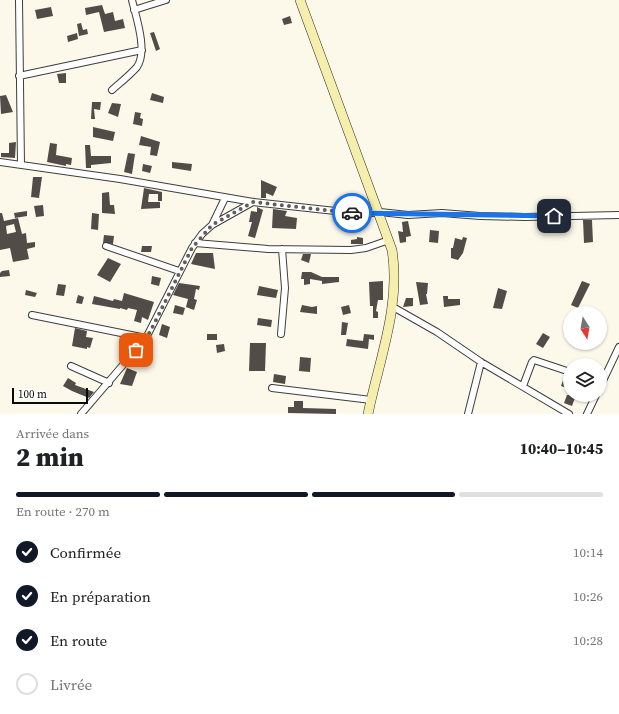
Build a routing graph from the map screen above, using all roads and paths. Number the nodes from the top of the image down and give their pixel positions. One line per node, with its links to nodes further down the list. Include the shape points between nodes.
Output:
1 (19, 0): 7 (street)
2 (132, 0): 5 (street)
3 (166, 0): 5 (street)
4 (300, 0): 13 (main road)
5 (134, 10): 6 (street)
6 (142, 50): 7 (street); 8 (street, via 137,67)
7 (19, 76): 10 (street)
8 (112, 90)
9 (0, 162): 10 (street)
10 (21, 165): 11 (street, via 173,187)
11 (225, 198): 12 (street); 15 (street)
12 (253, 202): 13 (street, via 364,214); 15 (street)
13 (380, 212): 14 (street, via 503,217); 16 (main road)
14 (619, 215)
15 (212, 225): 17 (street)
16 (389, 240): 19 (street, via 355,250); 21 (main road, via 394,257)
17 (195, 243): 19 (street); 20 (street)
18 (106, 246): 20 (street)
19 (282, 249): 23 (street, via 285,288)
20 (179, 271): 24 (street)
21 (393, 307): 26 (street, via 437,332); 33 (main road)
22 (32, 315): 24 (street)
23 (281, 334)
24 (146, 338): 30 (street)
25 (619, 347): 29 (street)
26 (481, 362): 31 (street); 37 (street)
27 (71, 366): 30 (street)
28 (563, 370): 31 (street, via 534,360)
29 (607, 372)
30 (109, 383): 35 (street)
31 (523, 386): 38 (street)
32 (272, 388): 33 (street)
33 (371, 400): 36 (main road)
34 (593, 402): 39 (street)
35 (81, 414)
36 (368, 414)
37 (468, 414)
38 (569, 414)
39 (587, 414)

